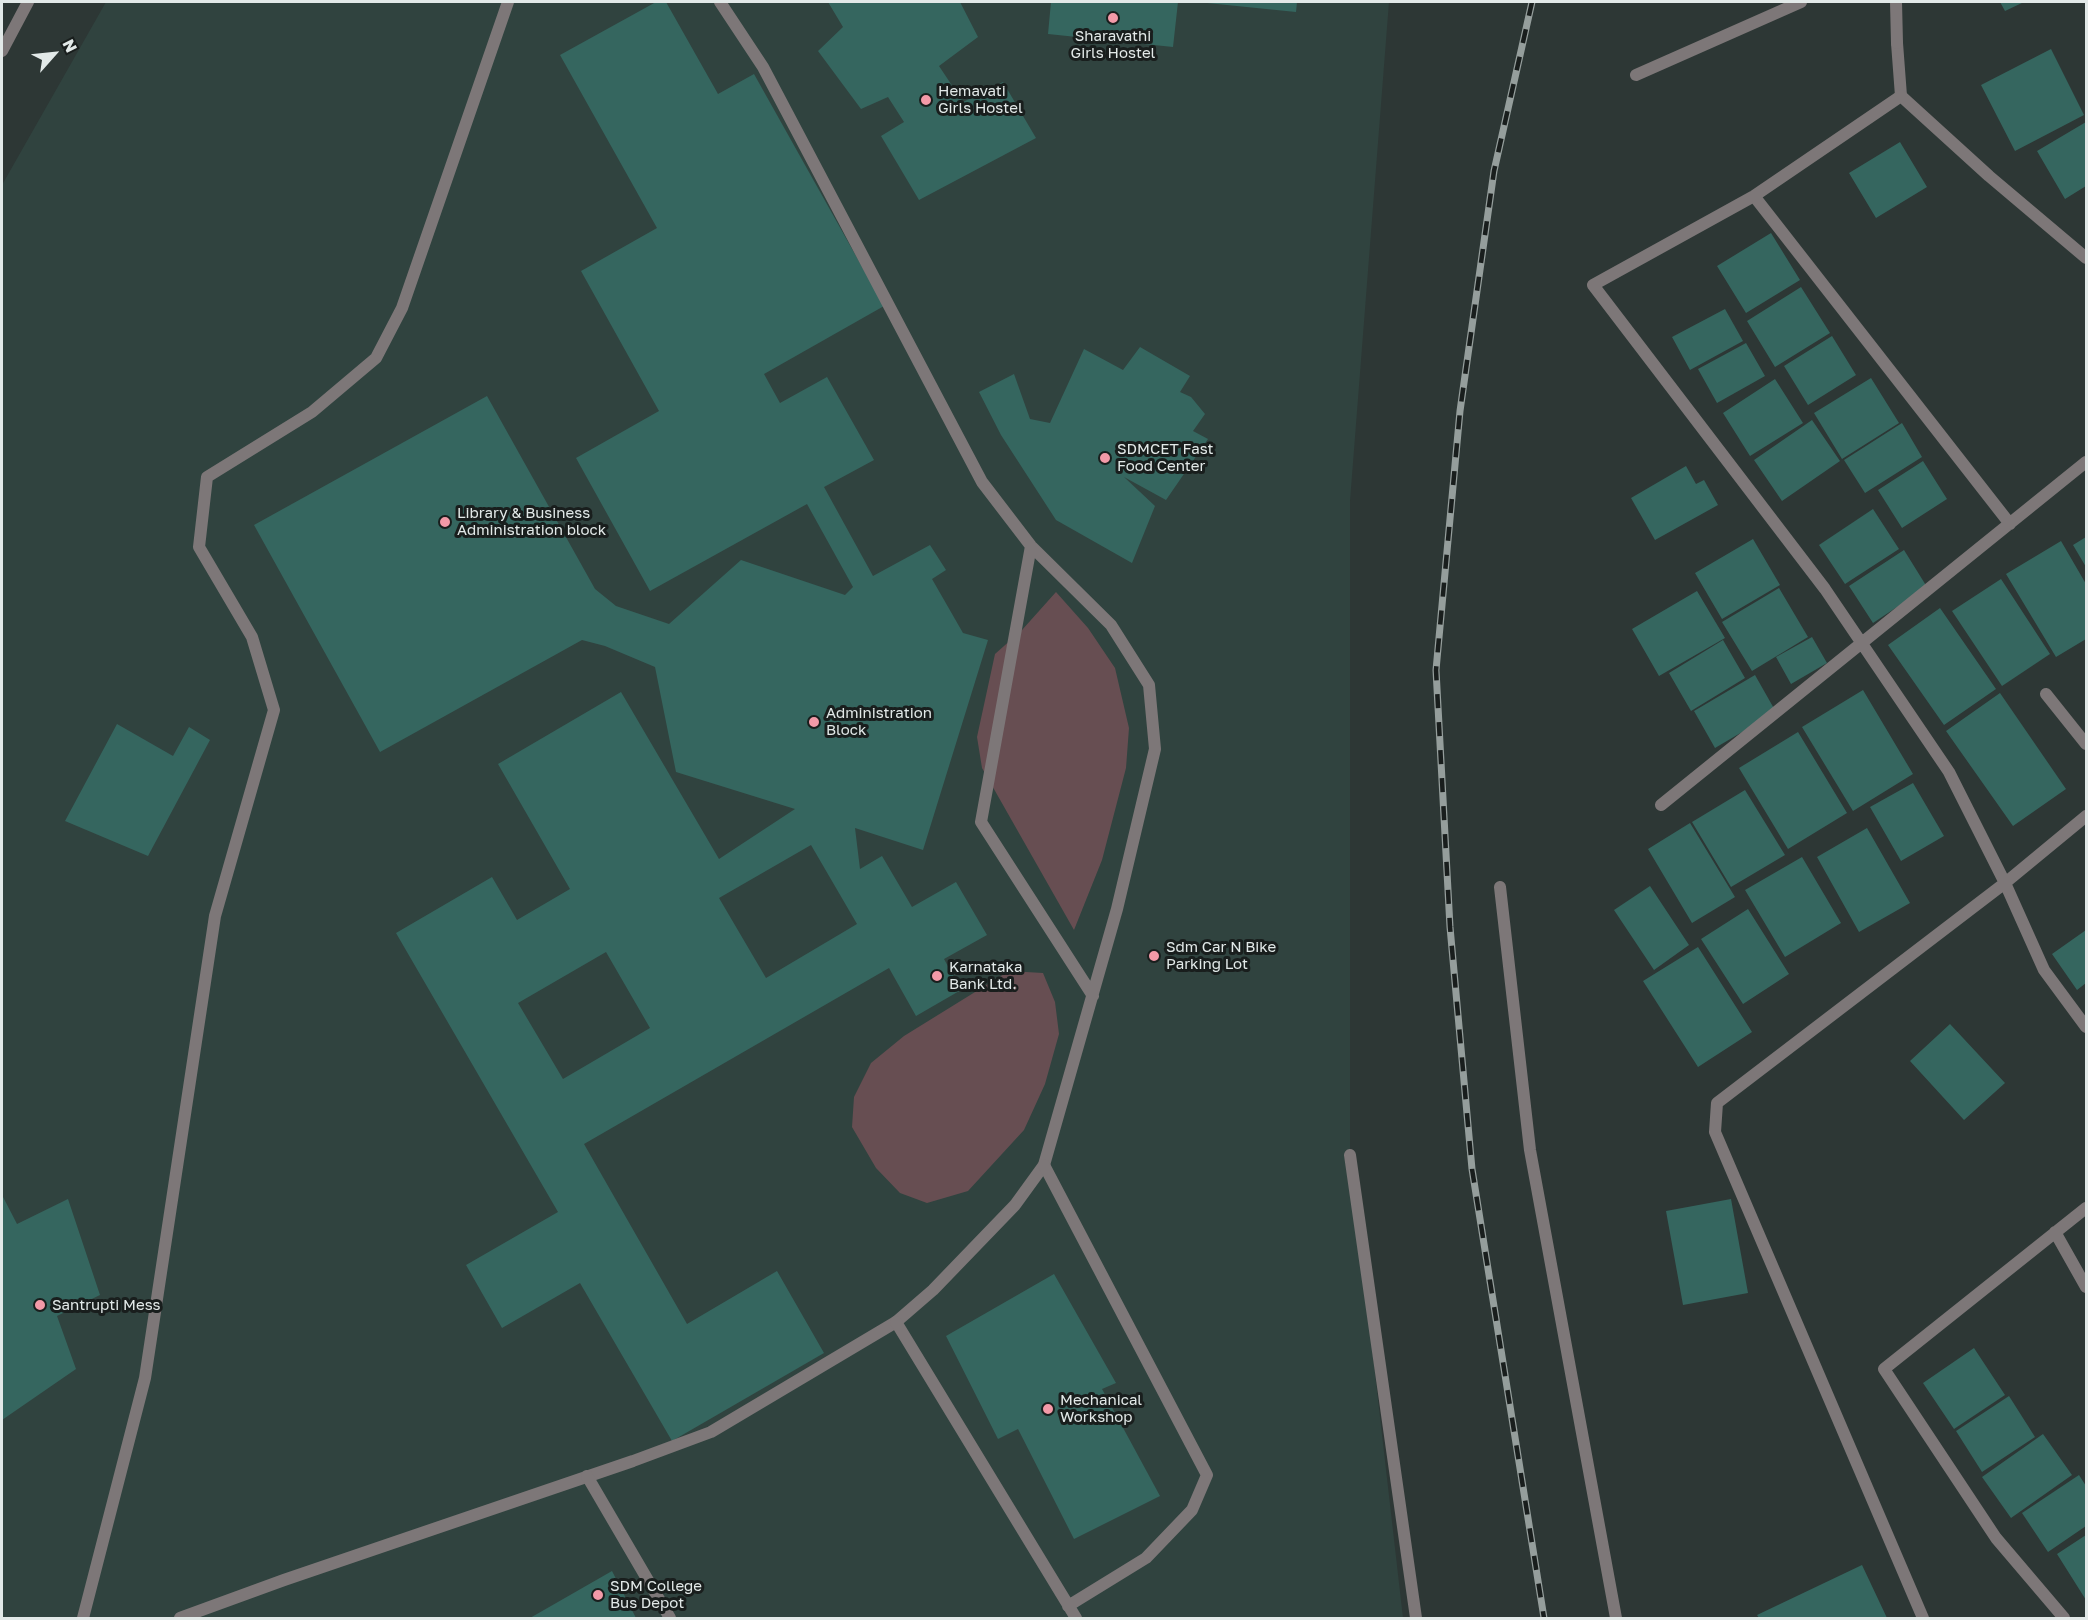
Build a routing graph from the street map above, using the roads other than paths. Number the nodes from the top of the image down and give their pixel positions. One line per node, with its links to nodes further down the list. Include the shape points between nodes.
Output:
1 (28, 2): 6 (street)
2 (508, 2): 31 (street, via 402,308 376,358 312,412 207,477 199,547 252,637 274,710 215,916 145,1377)
3 (720, 2): 13 (street, via 763,67 982,482)
4 (1801, 2): 7 (street)
5 (1896, 2): 8 (street)
6 (2, 51)
7 (1636, 75)
8 (1900, 96): 9 (street); 10 (street)
9 (1754, 196): 12 (street); 14 (street, via 1593,285 1825,589)
10 (2086, 258)
11 (2086, 462): 12 (street)
12 (2010, 524): 14 (street)
13 (1031, 546): 21 (street, via 981,822); 21 (street, via 1111,625 1149,685 1155,750 1118,909)
14 (1862, 644): 17 (street); 19 (street, via 1949,772)
15 (2046, 694): 16 (street)
16 (2086, 744)
17 (1660, 805)
18 (2086, 816): 19 (street)
19 (2005, 883): 22 (street, via 2044,970); 37 (street, via 1717,1104 1715,1132)
20 (1500, 887): 36 (street, via 1530,1150)
21 (1092, 996): 24 (street)
22 (2086, 1028)
23 (1350, 1155): 35 (street)
24 (1044, 1165): 28 (street, via 1015,1205 933,1290); 30 (street, via 1207,1475 1192,1510 1146,1558)
25 (2086, 1208): 26 (street)
26 (2055, 1233): 27 (street); 38 (street, via 1884,1369 1996,1538)
27 (2086, 1287)
28 (896, 1322): 29 (street, via 711,1432); 30 (street)
29 (587, 1476): 32 (street); 33 (street)
30 (1068, 1606): 34 (street)
31 (83, 1618)
32 (180, 1618)
33 (670, 1618)
34 (1076, 1618)
35 (1416, 1618)
36 (1616, 1618)
37 (1923, 1618)
38 (2064, 1618)

